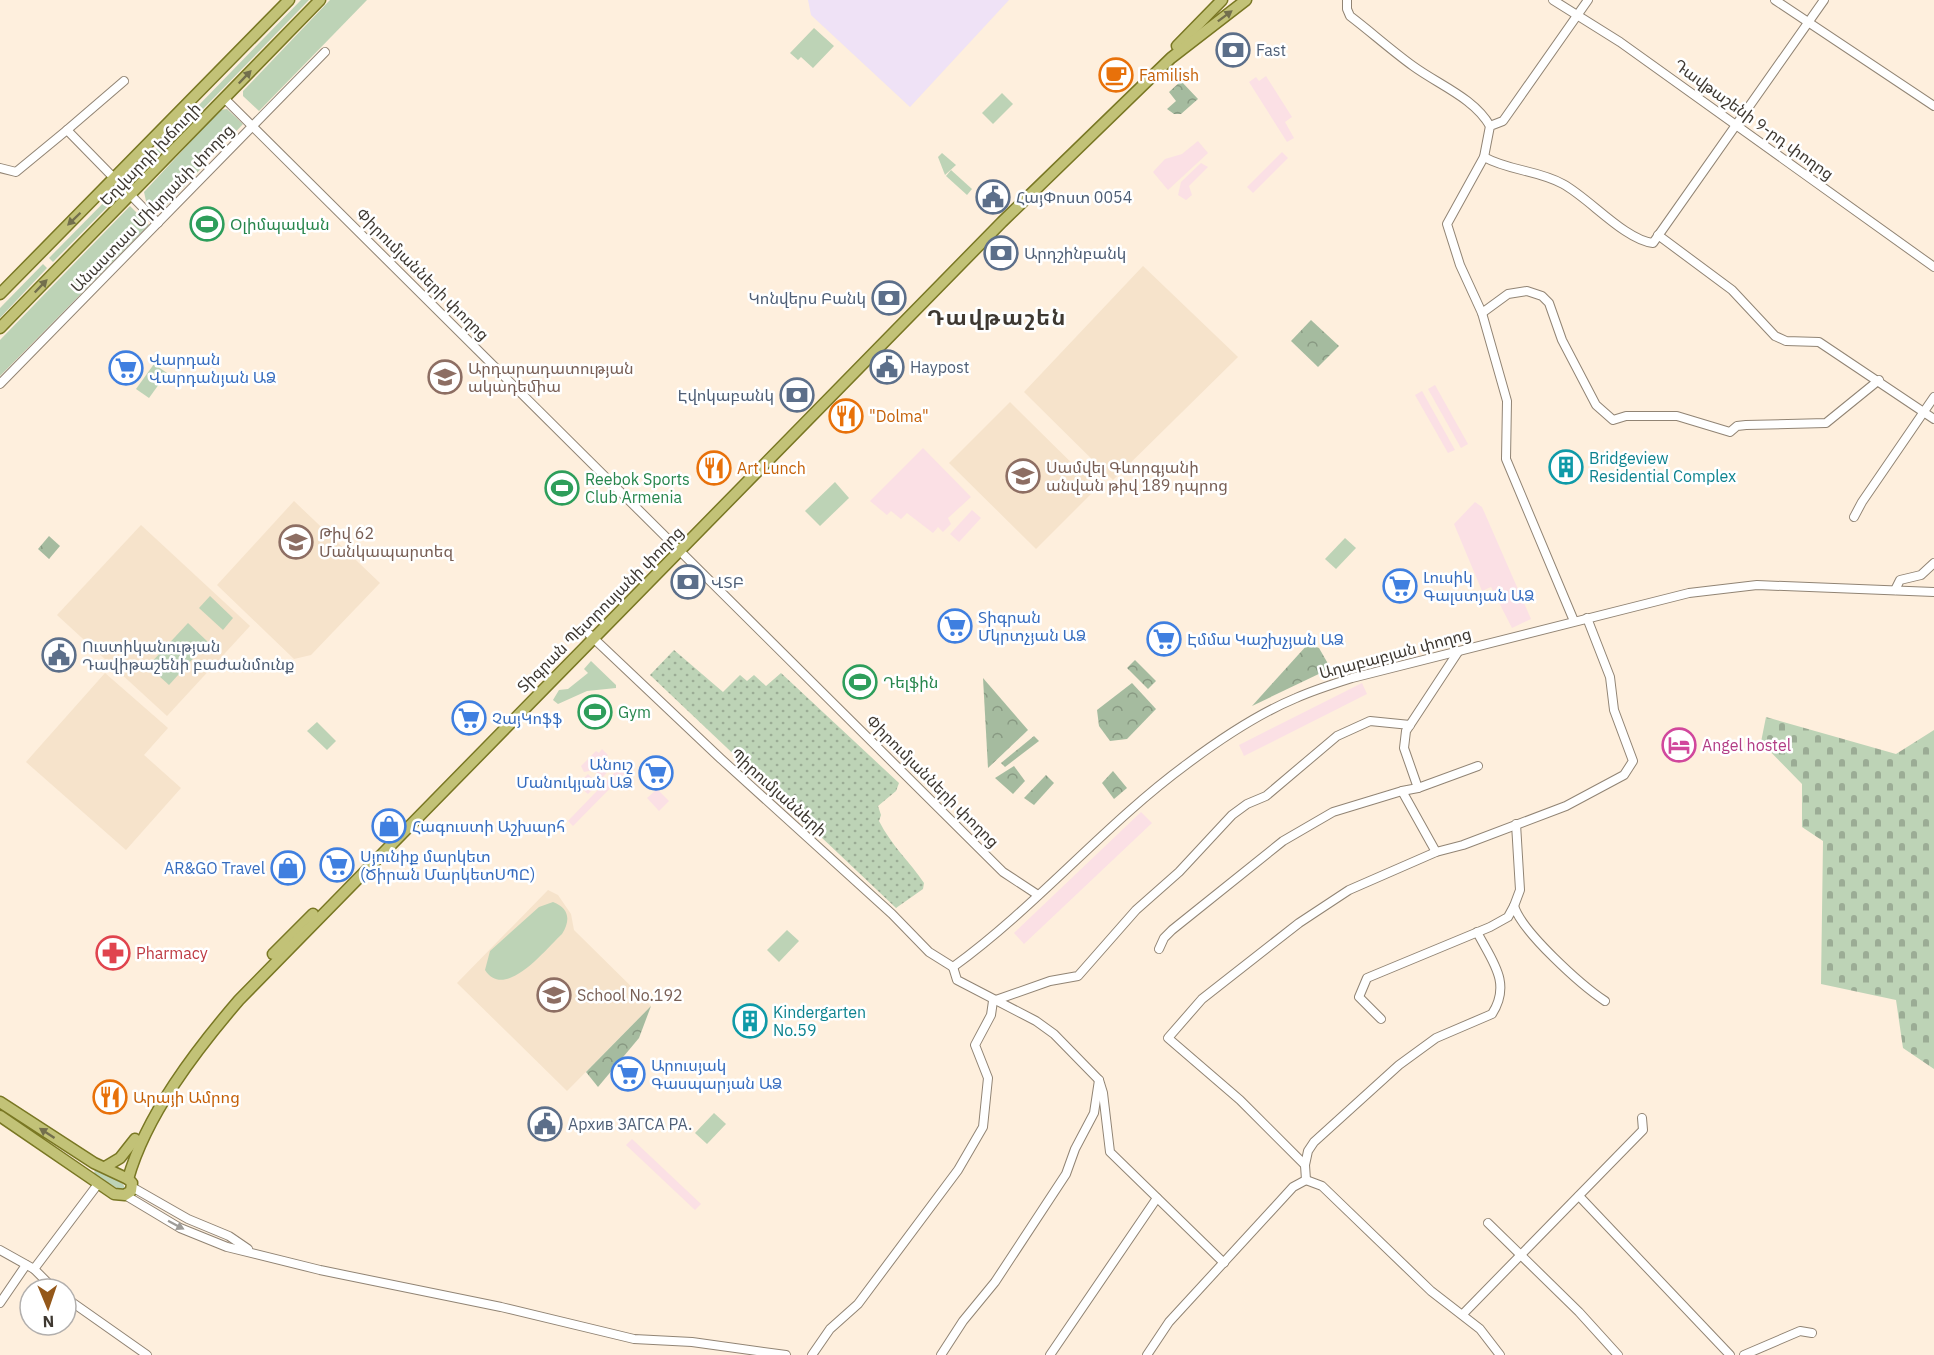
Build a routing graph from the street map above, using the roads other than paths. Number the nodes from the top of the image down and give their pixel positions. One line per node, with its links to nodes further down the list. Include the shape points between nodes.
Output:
1 (289, 0): 22 (main road, Եղվարդի խճուղի)
2 (320, 0): 14 (main road, Եղվարդի խճուղի, one-way to 2)
3 (1222, 0): 36 (main road, Տիգրան Պետրոսյանի փողոց, via 919,298)
4 (1246, 0): 36 (main road, Տիգրան Պետրոսյանի փողոց, one-way to 4, via 1048,176 1171,58)
5 (1347, 0): 17 (street, via 1350,15 1415,67 1472,102)
6 (1553, 0): 10 (street, Դավթաշենի 9-րդ փողոց)
7 (1588, 0): 10 (street)
8 (1775, 0): 11 (street)
9 (1824, 0): 11 (street)
10 (1578, 17): 17 (street, via 1503,121); 18 (street, Դավթաշենի 9-րդ փողոց, via 1663,72)
11 (1808, 23): 15 (street); 18 (street)
12 (325, 52): 16 (street, Անաստաս Միկոյանի փողոց)
13 (124, 81): 19 (street)
14 (225, 99): 16 (street, Փիրումյանների փողոց); 23 (main road, Եղվարդի խճուղի)
15 (1934, 106)
16 (253, 126): 24 (street, Անաստաս Միկոյանի փողոց); 36 (street, Փիրումյանների փողոց)
17 (1490, 126): 20 (street)
18 (1736, 127): 25 (street); 26 (street, Դավթաշենի 9-րդ փողոց)
19 (68, 130): 21 (street, via 16,171); 22 (street)
20 (1484, 157): 25 (street, via 1564,185 1646,242 1653,243); 28 (street, via 1447,224 1460,266)
21 (0, 168)
22 (114, 178): 23 (street); 27 (main road, Եղվարդի խճուղի, one-way to 27)
23 (131, 195): 24 (street); 29 (main road, Եղվարդի խճուղի, one-way to 23)
24 (158, 223): 31 (street, Անաստաս Միկոյանի փողոց)
25 (1658, 235): 30 (street, via 1732,290 1775,336 1786,341 1819,342)
26 (1934, 267)
27 (0, 294)
28 (1482, 313): 30 (street, via 1504,295 1527,291 1542,296 1549,303 1562,340 1596,405 1613,420 1626,416 1677,416 1730,432 1746,425 1826,423); 41 (street, via 1507,401 1506,459)
29 (0, 328)
30 (1879, 380): 33 (street)
31 (0, 384)
32 (1934, 397): 33 (street)
33 (1924, 411): 34 (street); 35 (street)
34 (1934, 419)
35 (1854, 517)
36 (678, 550): 42 (main road, Տիգրան Պետրոսյանի փողոց); 50 (street, Փիրումյանների փողոց, via 1003,872)
37 (1934, 562): 38 (street, via 1921,575 1900,580)
38 (1894, 590): 39 (street, Աղաբաբյան փողոց); 40 (street, Աղաբաբյան փողոց, via 1757,585 1689,593)
39 (1934, 592)
40 (1587, 618): 41 (street, Աղաբաբյան փողոց); 48 (street, via 1610,677 1614,711 1633,761 1624,775 1580,799)
41 (1574, 621): 43 (street, Աղաբաբյան փողոց)
42 (591, 636): 54 (street, Պիրումյանների, via 929,952); 62 (main road, Տիգրան Պետրոսյանի փողոց, via 228,1002 190,1052 129,1149); 67 (main road, Տիգրան Պետրոսյանի փողոց, via 225,1016 147,1131 135,1153)
43 (1458, 652): 44 (street); 50 (street, Աղաբաբյան փողոց, via 1352,678 1299,696 1219,741 1122,817)
44 (1410, 725): 46 (street, via 1404,748); 55 (street, via 1370,722 1337,736 1266,796 1232,815 1179,872 1136,910 1078,976 1050,981)
45 (1478, 766): 46 (street)
46 (1418, 788): 47 (street)
47 (1402, 791): 49 (street); 53 (street, via 1333,812 1283,841 1172,930)
48 (1516, 824): 49 (street); 51 (street, via 1520,890)
49 (1436, 852): 63 (street, via 1349,890 1299,923 1202,999 1168,1038 1240,1100)
50 (1038, 896): 54 (street, Աղաբաբյան փողոց, via 983,946)
51 (1514, 906): 52 (street, via 1508,917); 56 (street, via 1522,921 1571,975)
52 (1477, 932): 57 (street, via 1367,978 1359,997); 63 (street, via 1499,975 1502,992 1492,1014 1436,1038 1399,1065 1314,1142)
53 (1159, 949)
54 (953, 967): 55 (street, Պիրումյանների, via 957,980)
55 (993, 1001): 58 (street, Պիրումյանների, via 1054,1034); 82 (street, via 991,1015 975,1045 988,1078 984,1127 958,1170 864,1295 830,1329)
56 (1605, 1001)
57 (1381, 1019)
58 (1099, 1080): 69 (street, via 1110,1152); 83 (street, via 1094,1113 1066,1174)
59 (0, 1102): 62 (main road, one-way to 59)
60 (0, 1116): 64 (main road)
61 (1642, 1118): 68 (street, via 1643,1130)
62 (100, 1165): 64 (main road); 67 (main road)
63 (1305, 1165): 65 (street)
64 (89, 1175): 66 (main road)
65 (1306, 1180): 73 (street, via 1293,1187); 78 (street, via 1322,1186 1431,1291)
66 (98, 1184): 67 (main road, via 114,1194); 74 (street)
67 (128, 1187): 81 (street, via 180,1228 227,1247 634,1339 692,1342)
68 (1579, 1196): 72 (street); 88 (street)
69 (1157, 1198): 73 (street); 84 (street)
70 (1488, 1223): 72 (street)
71 (0, 1250): 74 (street)
72 (1521, 1255): 78 (street); 87 (street)
73 (1224, 1263): 85 (street, via 1169,1322)
74 (30, 1267): 75 (street); 76 (street)
75 (41, 1277)
76 (0, 1303)
77 (78, 1308): 80 (street)
78 (1463, 1314): 86 (street)
79 (1812, 1333): 89 (street, via 1800,1330)
80 (147, 1355)
81 (786, 1355)
82 (812, 1355)
83 (941, 1355)
84 (1050, 1355)
85 (1147, 1355)
86 (1500, 1355)
87 (1618, 1355)
88 (1730, 1355)
89 (1744, 1355)

